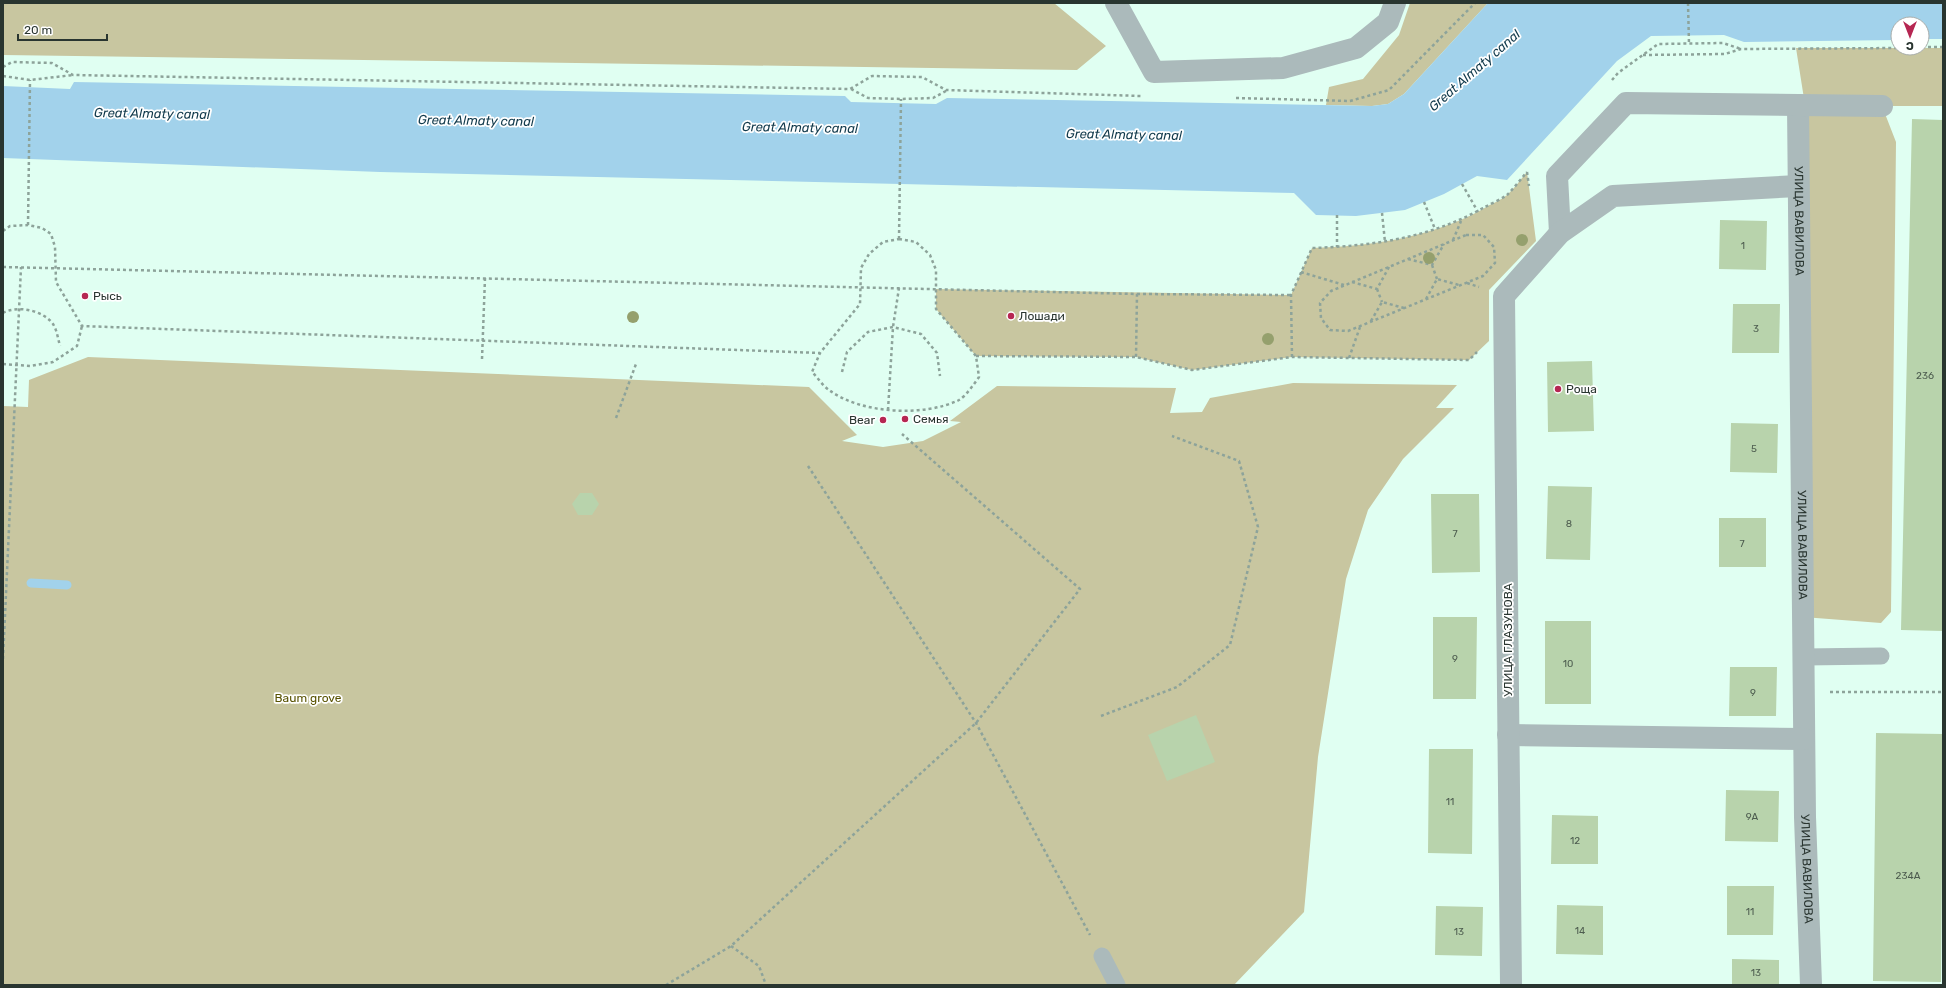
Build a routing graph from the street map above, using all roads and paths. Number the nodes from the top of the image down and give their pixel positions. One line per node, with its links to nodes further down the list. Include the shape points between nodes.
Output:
1 (1116, 3): 2 (street, via 1154,72 1283,68 1356,48 1388,22)
2 (1395, 3)
3 (1475, 3): 19 (path, via 1389,90 1350,101)
4 (1688, 3): 5 (path)
5 (1689, 44): 9 (path, via 1723,43); 10 (path, via 1658,44)
6 (1930, 47): 7 (path)
7 (1943, 47)
8 (1890, 48): 9 (path)
9 (1741, 49): 10 (path, via 1725,54)
10 (1642, 55): 15 (path)
11 (3, 67): 12 (path, via 12,62 52,63)
12 (73, 75): 14 (path); 16 (path)
13 (3, 76): 14 (path)
14 (30, 80): 33 (path)
15 (1607, 85)
16 (850, 89): 17 (path, via 872,76 922,77); 20 (path, via 868,98)
17 (946, 90): 18 (path); 20 (path, via 933,98)
18 (1144, 96)
19 (1231, 98)
20 (901, 99): 37 (path)
21 (1798, 105): 22 (street); 26 (street, УЛИЦА ВАВИЛОВА); 36 (street, via 1626,103 1557,176)
22 (1882, 106)
23 (1532, 167): 24 (path)
24 (1527, 172): 27 (path); 29 (path, via 1506,195)
25 (1462, 184): 29 (path)
26 (1798, 186): 36 (street, via 1613,196); 91 (street, УЛИЦА ВАВИЛОВА)
27 (1529, 188)
28 (1424, 202): 34 (path)
29 (1478, 212): 32 (path)
30 (1382, 213): 39 (path)
31 (1337, 216): 41 (path)
32 (1460, 221): 34 (path); 38 (path)
33 (28, 225): 35 (path, via 10,226); 47 (path, via 42,228 51,234 55,247)
34 (1435, 229): 39 (path, via 1413,237)
35 (3, 231)
36 (1560, 233): 97 (street, УЛИЦА ГЛАЗУНОВА, via 1504,296)
37 (899, 239): 55 (path, via 883,242 869,254 861,268); 58 (path, via 916,242 930,255 936,270)
38 (1453, 240): 40 (path); 52 (path, via 1466,235 1483,235 1494,247 1494,263 1483,276)
39 (1385, 242): 41 (path)
40 (1445, 244): 42 (path); 43 (path)
41 (1337, 247): 48 (path, via 1312,248)
42 (1407, 259): 43 (path); 46 (path)
43 (1432, 266): 50 (path)
44 (3, 267): 45 (path)
45 (21, 267): 47 (path); 65 (path)
46 (1389, 267): 51 (path); 59 (path)
47 (56, 268): 49 (path); 68 (path, via 56,282)
48 (1301, 272): 53 (path); 61 (path)
49 (485, 278): 55 (path); 71 (path)
50 (1437, 279): 54 (path); 62 (path)
51 (1351, 282): 53 (path); 59 (path)
52 (1466, 283): 54 (path); 56 (path)
53 (1344, 285): 69 (path, via 1331,291 1320,303 1321,318 1330,330 1348,331)
54 (1459, 285): 62 (path)
55 (861, 287): 57 (path); 74 (path, via 860,304)
56 (1481, 287)
57 (899, 288): 58 (path); 70 (path)
58 (936, 289): 60 (path); 75 (path, via 936,308)
59 (1377, 289): 63 (path)
60 (1137, 294): 61 (path); 77 (path)
61 (1291, 295): 76 (path)
62 (1426, 299): 64 (path)
63 (1382, 302): 64 (path); 67 (path)
64 (1405, 308): 67 (path)
65 (19, 309): 66 (path); 72 (path, via 39,314 53,324); 82 (path)
66 (3, 313)
67 (1370, 322): 69 (path)
68 (82, 326): 71 (path); 82 (path, via 77,346 54,362)
69 (1360, 326): 78 (path)
70 (893, 327): 83 (path, via 868,332 847,352); 84 (path, via 921,334 937,352); 85 (path)
71 (482, 342): 74 (path); 79 (path)
72 (60, 346)
73 (1479, 351): 78 (path, via 1469,360)
74 (820, 352): 85 (path, via 812,372 829,390 855,404)
75 (976, 356): 77 (path); 85 (path, via 979,377 960,400 926,410)
76 (1292, 357): 77 (path, via 1192,370); 78 (path)
77 (1136, 358)
78 (1348, 358)
79 (482, 360)
80 (3, 364): 82 (path)
81 (636, 364): 86 (path)
82 (16, 366): 92 (path)
83 (842, 372)
84 (940, 376)
85 (888, 410)
86 (616, 418)
87 (902, 434): 96 (path, via 1080,589)
88 (1172, 436): 95 (path, via 1239,461 1258,527 1230,646 1177,687)
89 (808, 466): 96 (path)
90 (1880, 656): 91 (lane)
91 (1804, 657): 93 (street, УЛИЦА ВАВИЛОВА)
92 (3, 659)
93 (1804, 692): 94 (path); 98 (street, УЛИЦА ВАВИЛОВА)
94 (1943, 692)
95 (1101, 716)
96 (976, 723): 99 (path); 100 (path)
97 (1508, 735): 98 (street); 104 (street, УЛИЦА ГЛАЗУНОВА)
98 (1804, 738): 105 (street, УЛИЦА ВАВИЛОВА)
99 (731, 946): 101 (path); 102 (path, via 759,966)
100 (1102, 956): 103 (lane)
101 (666, 985)
102 (766, 985)
103 (1117, 985)
104 (1511, 985)
105 (1811, 985)

